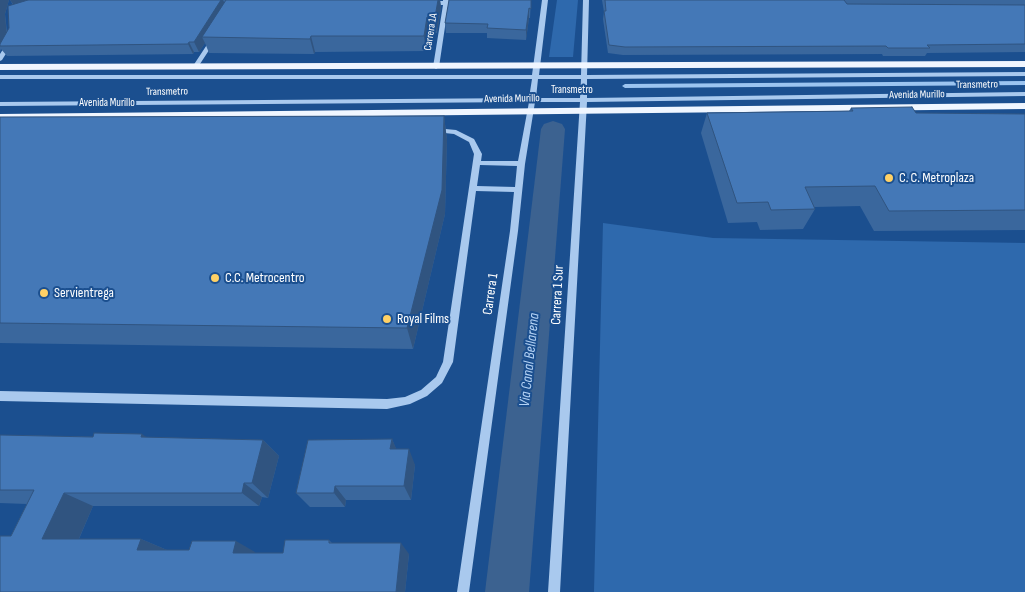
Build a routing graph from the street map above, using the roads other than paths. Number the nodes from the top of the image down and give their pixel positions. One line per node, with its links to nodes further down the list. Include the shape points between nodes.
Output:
1 (545, 0): 12 (street, Carrera 1)
2 (586, 0): 13 (street, Carrera 1 Sur)
3 (446, 1): 4 (street); 11 (street, Carrera 1A)
4 (426, 3)
5 (215, 36): 9 (street)
6 (12, 37): 7 (street)
7 (0, 59)
8 (1025, 64): 13 (main road)
9 (196, 66): 10 (main road); 11 (main road)
10 (0, 67)
11 (436, 67): 12 (main road)
12 (536, 67): 13 (main road); 16 (street, Carrera 1)
13 (583, 67): 17 (street, Carrera 1 Sur)
14 (1025, 74): 17 (street, Transmetro)
15 (0, 77): 16 (street, Transmetro)
16 (535, 77): 17 (street, Transmetro); 19 (street, Carrera 1)
17 (583, 77): 20 (street, Carrera 1 Sur)
18 (1025, 94): 20 (street, Transmetro)
19 (532, 100): 20 (street, Transmetro); 21 (street, Transmetro); 23 (street, Carrera 1)
20 (583, 100): 24 (street, Carrera 1 Sur)
21 (0, 104)
22 (1025, 106): 24 (main road, Avenida Murillo)
23 (531, 111): 24 (main road, Avenida Murillo); 25 (main road, Avenida Murillo); 28 (street, Carrera 1)
24 (583, 111): 33 (street, Carrera 1 Sur)
25 (0, 117)
26 (426, 130): 27 (street, via 446,130 464,135 476,147)
27 (477, 163): 28 (street); 29 (street)
28 (521, 164): 30 (street, Carrera 1)
29 (473, 188): 30 (street); 31 (street, via 448,362 439,380 424,393 406,401 387,404)
30 (518, 190): 32 (street, Carrera 1)
31 (0, 396)
32 (463, 592)
33 (554, 592)

